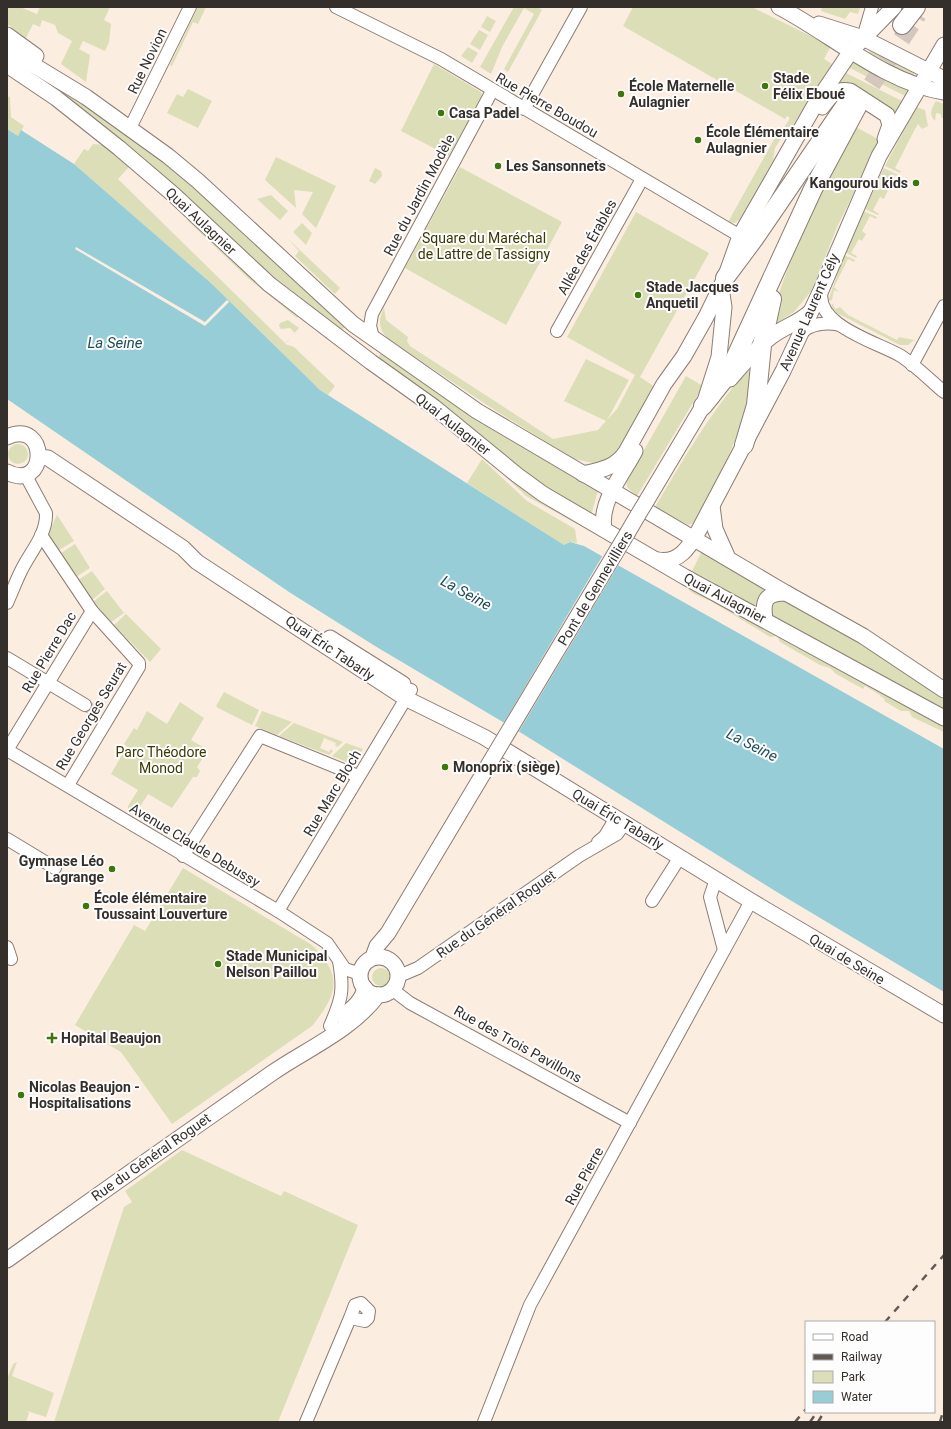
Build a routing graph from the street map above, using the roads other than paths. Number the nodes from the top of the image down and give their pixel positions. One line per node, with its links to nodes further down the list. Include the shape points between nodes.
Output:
1 (190, 7): 24 (street, Rue Novion)
2 (336, 7): 19 (street, Rue Pierre Boudou, via 427,52)
3 (581, 7): 23 (street)
4 (781, 7): 8 (main road)
5 (872, 7): 11 (street)
6 (894, 7): 11 (main road)
7 (916, 7): 9 (highway)
8 (800, 18): 11 (main road); 14 (main road)
9 (902, 25)
10 (7, 35): 21 (main road, Quai Aulagnier, via 79,87)
11 (863, 38): 14 (main road); 16 (main road)
12 (944, 45): 16 (main road, Avenue Laurent Cély)
13 (7, 49): 21 (main road, Quai Aulagnier)
14 (852, 51): 18 (main road); 25 (main road, via 816,103)
15 (7, 65): 41 (main road, Quai Aulagnier, via 56,98 119,148 269,284)
16 (928, 71): 17 (main road); 18 (main road, Avenue Laurent Cély)
17 (944, 80)
18 (920, 85): 20 (main road); 27 (main road, Avenue Laurent Cély)
19 (492, 91): 23 (street, Rue Pierre Boudou); 34 (street, Rue du Jardin Modèle)
20 (944, 92)
21 (86, 97): 24 (main road, Quai Aulagnier)
22 (852, 104): 26 (highway); 30 (highway); 45 (highway, via 809,181 726,362)
23 (524, 109): 28 (street, Rue Pierre Boudou)
24 (130, 128): 35 (main road, Quai Aulagnier, via 198,181)
25 (797, 138): 27 (main road, via 831,95 844,90 850,91 887,115 890,125); 29 (main road)
26 (833, 150): 40 (highway, via 781,270 770,304); 45 (highway, via 726,377)
27 (879, 156): 31 (main road, Avenue Laurent Cély)
28 (642, 179): 29 (street, Rue Pierre Boudou); 37 (street, Allée des Érables)
29 (740, 236): 30 (main road)
30 (723, 283): 42 (main road); 45 (main road, via 724,307 719,357)
31 (822, 288): 33 (main road, Avenue Laurent Cély); 36 (street, via 822,308)
32 (944, 306): 43 (street)
33 (812, 309): 38 (main road, Avenue Laurent Cély); 40 (main road, via 798,322)
34 (372, 314): 35 (street, via 363,321); 39 (street, Rue du Jardin Modèle, via 370,326)
35 (353, 324): 39 (main road, Quai Aulagnier); 41 (main road, via 344,337)
36 (840, 325): 38 (street, via 816,325); 43 (street, via 902,357)
37 (557, 331)
38 (800, 334): 47 (main road, Avenue Laurent Cély)
39 (373, 337): 41 (main road, via 362,350); 51 (main road, Quai Aulagnier, via 477,411)
40 (762, 344): 45 (main road); 47 (highway, via 756,405)
41 (352, 348): 54 (main road, Quai Aulagnier, via 434,407 527,483)
42 (684, 356): 51 (main road, via 664,384 622,458 607,468); 52 (main road, via 671,387)
43 (912, 365): 44 (street)
44 (944, 392)
45 (703, 406): 85 (main road, Pont de Gennevilliers, bridge, via 388,933)
46 (9, 433): 48 (main road, via 24,434 33,439 38,447)
47 (744, 445): 53 (main road, Avenue Laurent Cély)
48 (39, 457): 50 (main road, via 35,467); 58 (main road, Quai Éric Tabarly, via 48,458)
49 (7, 472): 50 (main road)
50 (25, 474): 55 (street, via 46,513)
51 (583, 474): 52 (main road, Quai Aulagnier)
52 (613, 491): 54 (main road, via 604,510); 56 (main road, Quai Aulagnier)
53 (712, 506): 56 (main road, Avenue Laurent Cély); 60 (main road, via 715,529)
54 (604, 529): 61 (main road, Quai Aulagnier)
55 (41, 535): 57 (street); 59 (street)
56 (694, 538): 60 (main road, Quai Aulagnier); 61 (main road, Avenue Laurent Cély, via 680,555 670,560)
57 (49, 548): 59 (street); 64 (street)
58 (183, 548): 69 (main road, Quai Éric Tabarly, via 197,562); 69 (main road, Quai Éric Tabarly, via 201,554 229,572)
59 (34, 550): 63 (street, via 22,569)
60 (727, 556): 62 (main road, Quai Aulagnier)
61 (658, 560): 65 (main road, Quai Aulagnier)
62 (786, 593): 65 (main road, via 775,593 767,599 763,608); 68 (main road, Quai Aulagnier, via 863,636)
63 (7, 603)
64 (92, 611): 67 (street, Rue Pierre Dac); 74 (street, Rue Georges Seurat, via 139,663 139,667 103,716)
65 (765, 619): 71 (main road, Quai Aulagnier)
66 (7, 658): 67 (street)
67 (48, 683): 70 (street); 72 (street, Rue Pierre Dac)
68 (944, 690)
69 (408, 694): 73 (street, Rue Marc Bloch); 75 (main road, Quai Éric Tabarly, via 484,737)
70 (85, 705)
71 (944, 718)
72 (7, 750): 74 (street, Avenue Claude Debussy)
73 (358, 776): 77 (street, via 260,736); 83 (street, Rue Marc Bloch)
74 (68, 785): 77 (street, Avenue Claude Debussy)
75 (620, 821): 78 (main road, Quai Éric Tabarly); 87 (street, Rue du Général Roguet, via 617,834 591,848 418,968)
76 (7, 839): 79 (street)
77 (183, 856): 83 (street, Avenue Claude Debussy)
78 (680, 856): 80 (main road, Quai Éric Tabarly); 82 (street)
79 (55, 868)
80 (716, 878): 81 (main road, Quai Éric Tabarly); 84 (street, via 710,897)
81 (751, 901): 84 (street, Rue Pierre); 91 (main road, Quai de Seine)
82 (652, 902)
83 (278, 911): 86 (street, Avenue Claude Debussy, via 327,943)
84 (724, 950): 94 (street, Rue Pierre)
85 (379, 957): 87 (main road, via 395,965); 88 (main road, via 363,965)
86 (339, 961): 88 (street, Avenue Claude Debussy); 92 (street, via 342,979 341,999)
87 (399, 976): 89 (main road)
88 (362, 981): 90 (main road, via 371,993); 92 (main road, Rue du Général Roguet, via 363,996 353,1008)
89 (393, 990): 90 (main road); 94 (street, Rue des Trois Pavillons, via 410,1003)
90 (378, 995): 93 (main road, Rue du Général Roguet, via 360,1015)
91 (944, 1015)
92 (330, 1026): 93 (main road, Rue du Général Roguet)
93 (296, 1056): 95 (main road, Rue du Général Roguet)
94 (630, 1123): 98 (street, Rue Pierre, via 530,1305)
95 (7, 1260)
96 (350, 1318): 97 (street)
97 (306, 1422)
98 (484, 1422)

